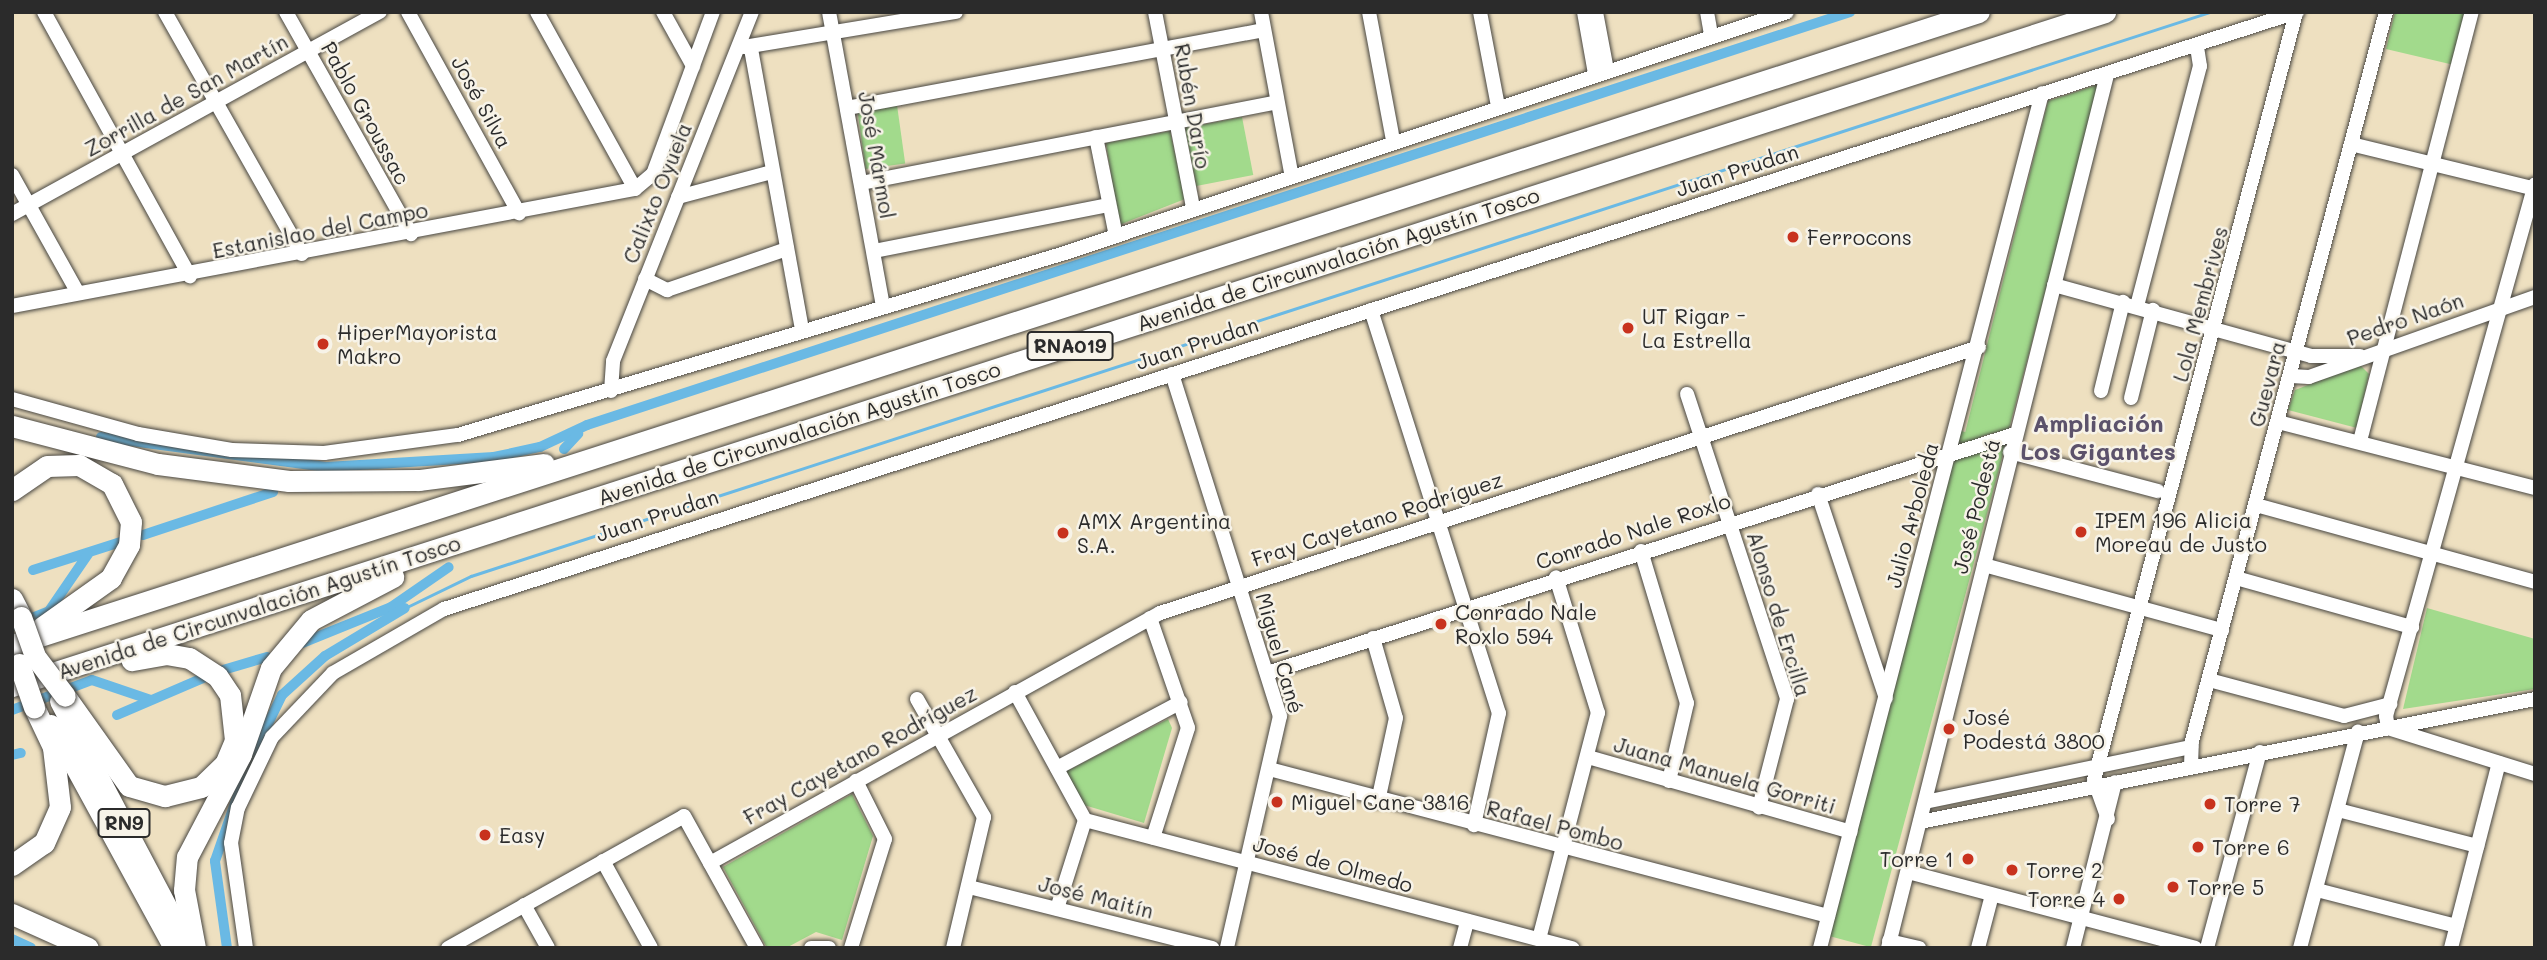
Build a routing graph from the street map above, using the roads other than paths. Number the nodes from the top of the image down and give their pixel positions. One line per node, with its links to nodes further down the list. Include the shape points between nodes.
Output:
1 (44, 12): 45 (street)
2 (165, 12): 38 (street)
3 (286, 12): 32 (street, Pablo Groussac)
4 (380, 12): 32 (street, Zorrilla de San Martín)
5 (408, 12): 57 (street, José Silva)
6 (537, 12): 52 (street)
7 (663, 12): 33 (street)
8 (713, 12): 33 (street, Calixto Oyuela)
9 (752, 12): 30 (street, Calixto Oyuela)
10 (829, 12): 28 (street, José Mármol)
11 (956, 12): 25 (street)
12 (1155, 12): 31 (street, Rubén Darío)
13 (1261, 12): 26 (street)
14 (1369, 12): 43 (street)
15 (1480, 12): 39 (street)
16 (1584, 12): 34 (street)
17 (1596, 12): 34 (street)
18 (1707, 12): 27 (street)
19 (1787, 12): 27 (street)
20 (1979, 12): 93 (highway, Avenida de Circunvalación Agustín Tosco / RNA019)
21 (2105, 12): 102 (highway, Avenida de Circunvalación Agustín Tosco / RNA019)
22 (2386, 12): 44 (street, Guevara)
23 (2472, 12): 46 (street)
24 (2297, 13): 29 (street, Juan Prudan); 75 (street, Lola Membrives)
25 (936, 14): 28 (street)
26 (1264, 30): 31 (street); 37 (street)
27 (1712, 34): 34 (street)
28 (834, 36): 30 (street); 40 (street, José Mármol)
29 (2197, 46): 35 (street, Juan Prudan); 69 (street, via 2199,72)
30 (745, 47): 47 (street, Calixto Oyuela); 53 (street, Calixto Oyuela)
31 (1162, 50): 40 (street); 41 (street, Rubén Darío)
32 (308, 52): 38 (street, Zorrilla de San Martín); 59 (street, Pablo Groussac)
33 (692, 66): 52 (street, Calixto Oyuela, via 653,174)
34 (1601, 72): 39 (street)
35 (2107, 75): 36 (street, Juan Prudan); 66 (street, José Podestá)
36 (2042, 93): 73 (street, Juan Prudan); 78 (street, Julio Arboleda)
37 (1277, 102): 41 (street); 48 (street)
38 (216, 103): 45 (street, Zorrilla de San Martín); 63 (street)
39 (1498, 106): 43 (street)
40 (847, 108): 50 (street, José Mármol)
41 (1174, 122): 42 (street); 56 (street, Rubén Darío)
42 (1096, 137): 50 (street); 55 (street)
43 (1393, 140): 48 (street)
44 (2351, 144): 46 (street); 79 (street, Guevara)
45 (122, 155): 54 (street, Zorrilla de San Martín); 64 (street)
46 (2432, 165): 51 (street); 77 (street)
47 (772, 172): 53 (street); 61 (street, Calixto Oyuela)
48 (1291, 173): 56 (street)
49 (12, 175): 54 (street)
50 (861, 183): 62 (street, José Mármol)
51 (2534, 187): 72 (street)
52 (635, 188): 57 (street, Estanislao del Campo)
53 (678, 197): 65 (street, Calixto Oyuela)
54 (29, 205): 58 (street, Zorrilla de San Martín); 67 (street)
55 (1108, 205): 60 (street); 62 (street)
56 (1193, 207): 60 (street)
57 (519, 213): 59 (street, Estanislao del Campo)
58 (12, 214)
59 (411, 234): 63 (street, Estanislao del Campo)
60 (1116, 236): 70 (street)
61 (787, 249): 65 (street, via 667,290); 76 (street, Calixto Oyuela)
62 (874, 251): 70 (street, José Mármol)
63 (302, 254): 64 (street, Estanislao del Campo)
64 (190, 276): 67 (street, Estanislao del Campo)
65 (645, 279): 83 (street, Calixto Oyuela, via 613,362)
66 (2054, 285): 69 (street); 90 (street, José Podestá)
67 (78, 293): 71 (street, Estanislao del Campo)
68 (2535, 297): 72 (street, Pedro Naón)
69 (2130, 304): 74 (street); 84 (street)
70 (883, 305): 76 (street)
71 (12, 306)
72 (2502, 307): 77 (street, Pedro Naón); 96 (street)
73 (1371, 310): 81 (street, Juan Prudan); 103 (street)
74 (2153, 310): 75 (street); 87 (street)
75 (2215, 328): 79 (street); 113 (street, Lola Membrives)
76 (802, 329): 83 (street)
77 (2385, 346): 80 (street, Pedro Naón); 92 (street)
78 (1979, 347): 91 (street, Fray Cayetano Rodríguez); 94 (street, Julio Arboleda)
79 (2297, 352): 80 (street); 82 (street, Guevara)
80 (2360, 356): 82 (street, Pedro Naón, via 2309,377)
81 (1172, 374): 111 (street, Miguel Cané); 181 (street, Juan Prudan, via 482,593 408,626 333,673 272,737 238,808 231,861)
82 (2291, 376): 88 (street, Guevara)
83 (611, 391): 86 (street, via 447,437 324,453 190,444)
84 (2101, 391)
85 (1687, 394): 91 (street, Alonso de Ercilla)
86 (12, 398)
87 (2131, 398)
88 (2278, 422): 92 (street); 101 (street, Guevara)
89 (12, 426): 93 (highway, via 158,464 289,481 444,478)
90 (2015, 434): 94 (street, Conrado Nale Roxlo); 95 (street, José Podestá)
91 (1700, 436): 103 (street, Fray Cayetano Rodríguez); 104 (street, Alonso de Ercilla)
92 (2361, 441): 96 (street)
93 (618, 451): 119 (highway, Avenida de Circunvalación Agustín Tosco / RNA019)
94 (1950, 452): 100 (street, Conrado Nale Roxlo); 125 (street, Julio Arboleda)
95 (2010, 452): 99 (street); 107 (street, José Podestá)
96 (2457, 469): 97 (street); 106 (street)
97 (2535, 488)
98 (12, 489): 119 (highway, via 47,466 79,465 112,484 131,522 129,545 111,578)
99 (2158, 491)
100 (1818, 494): 104 (street, Conrado Nale Roxlo); 125 (street)
101 (2256, 506): 106 (street); 109 (street, Guevara)
102 (572, 507): 119 (highway, Avenida de Circunvalación Agustín Tosco / RNA019); 180 (highway, via 534,530 364,589 291,638 265,680 231,774 190,846 184,890)
103 (1437, 520): 111 (street, Fray Cayetano Rodríguez); 112 (street)
104 (1729, 523): 105 (street, Conrado Nale Roxlo); 149 (street, Alonso de Ercilla, via 1788,708)
105 (1642, 551): 108 (street, Conrado Nale Roxlo); 144 (street, via 1687,703)
106 (2433, 556): 110 (street); 116 (street)
107 (1984, 565): 113 (street); 148 (street, José Podestá)
108 (1556, 577): 112 (street, Conrado Nale Roxlo); 136 (street, via 1597,706)
109 (2236, 578): 116 (street); 117 (street, Guevara)
110 (2535, 582)
111 (1239, 587): 115 (street, Fray Cayetano Rodríguez); 120 (street, Miguel Cané)
112 (1465, 607): 118 (street, Conrado Nale Roxlo); 154 (street, via 1500,721)
113 (2140, 609): 117 (street); 140 (street, Lola Membrives)
114 (15, 612): 119 (highway, bridge)
115 (1150, 618): 124 (street, Fray Cayetano Rodríguez); 129 (street)
116 (2412, 627): 130 (street)
117 (2222, 630): 121 (street, Guevara)
118 (1373, 638): 120 (street, Conrado Nale Roxlo); 147 (street, via 1396,710)
119 (23, 657): 122 (highway, Avenida de Circunvalación Agustín Tosco / RNA019); 123 (highway); 128 (highway, bridge); 128 (highway, bridge); 128 (highway, via 92,672 154,655 190,658 224,685 234,705 235,740 225,764 201,787 153,795 120,778)
120 (1267, 673): 141 (street, Miguel Cané, via 1281,723)
121 (2209, 680): 130 (street, via 2344,716); 134 (street, Guevara)
122 (12, 686)
123 (12, 692)
124 (1015, 692): 133 (street, Fray Cayetano Rodríguez); 139 (street)
125 (1886, 698): 155 (street, Julio Arboleda)
126 (917, 699): 133 (street)
127 (2535, 699): 131 (street)
128 (49, 701): 162 (highway, via 60,807 44,843); 178 (main road, RN9); 179 (main road, RN9)
129 (1181, 702): 139 (street); 156 (street, via 1187,735)
130 (2390, 704): 131 (street)
131 (2388, 728): 132 (street); 137 (street)
132 (2358, 732): 135 (street); 150 (street)
133 (939, 736): 143 (street, Fray Cayetano Rodríguez); 164 (street, via 984,817)
134 (2192, 747): 138 (street, Guevara); 140 (street)
135 (2259, 752): 138 (street); 198 (street)
136 (1588, 757): 144 (street, Juana Manuela Gorriti); 158 (street)
137 (2499, 763): 142 (street); 157 (street)
138 (2191, 766): 145 (street)
139 (1057, 768): 152 (street)
140 (2098, 768): 146 (street, Lola Membrives); 148 (street)
141 (1273, 770): 147 (street, Rafael Pombo); 161 (street, Miguel Cané)
142 (2535, 774)
143 (856, 781): 160 (street, Fray Cayetano Rodríguez); 187 (street, via 885,839)
144 (1669, 781): 149 (street, Juana Manuela Gorriti)
145 (2115, 782): 146 (street); 151 (street)
146 (2093, 786): 151 (street); 153 (street)
147 (1378, 800): 154 (street, Rafael Pombo)
148 (1924, 802): 153 (street, José Podestá)
149 (1759, 807): 155 (street, Juana Manuela Gorriti)
150 (2338, 810): 157 (street); 165 (street)
151 (2108, 819): 171 (street)
152 (1085, 820): 156 (street, José de Olmedo); 168 (street)
153 (1920, 822): 163 (street, José Podestá)
154 (1474, 825): 158 (street, Rafael Pombo)
155 (1850, 832): 170 (street, Julio Arboleda)
156 (1153, 838): 161 (street, José de Olmedo)
157 (2477, 846): 173 (street)
158 (1562, 849): 170 (street, Rafael Pombo); 174 (street)
159 (603, 861): 160 (street, via 684,816); 167 (street); 183 (street)
160 (710, 863): 184 (street)
161 (1248, 863): 172 (street, José de Olmedo); 190 (street, Miguel Cané)
162 (12, 865)
163 (1908, 872): 166 (street); 175 (street, José Podestá)
164 (969, 887): 168 (street, José Maitín); 188 (street)
165 (2317, 890): 173 (street); 199 (street)
166 (1992, 895): 171 (street); 195 (street)
167 (524, 905): 176 (street); 182 (street)
168 (1057, 909): 189 (street, José Maitín)
169 (12, 914): 177 (highway)
170 (1828, 916): 193 (street, Julio Arboleda)
171 (2081, 918): 196 (street); 197 (street)
172 (1467, 921): 174 (street, José de Olmedo); 191 (street)
173 (2456, 926): 200 (street)
174 (1539, 939): 192 (street, José de Olmedo)
175 (1889, 944): 194 (street)
176 (448, 947)
177 (88, 948)
178 (173, 948)
179 (189, 948)
180 (195, 948)
181 (246, 948)
182 (548, 948)
183 (651, 948)
184 (757, 948)
185 (811, 948): 186 (street)
186 (829, 948)
187 (851, 948)
188 (953, 948)
189 (1212, 948)
190 (1227, 948)
191 (1460, 948)
192 (1572, 948)
193 (1820, 948)
194 (1919, 948)
195 (1978, 948)
196 (2073, 948)
197 (2195, 948)
198 (2207, 948)
199 (2300, 948)
200 (2451, 948)

